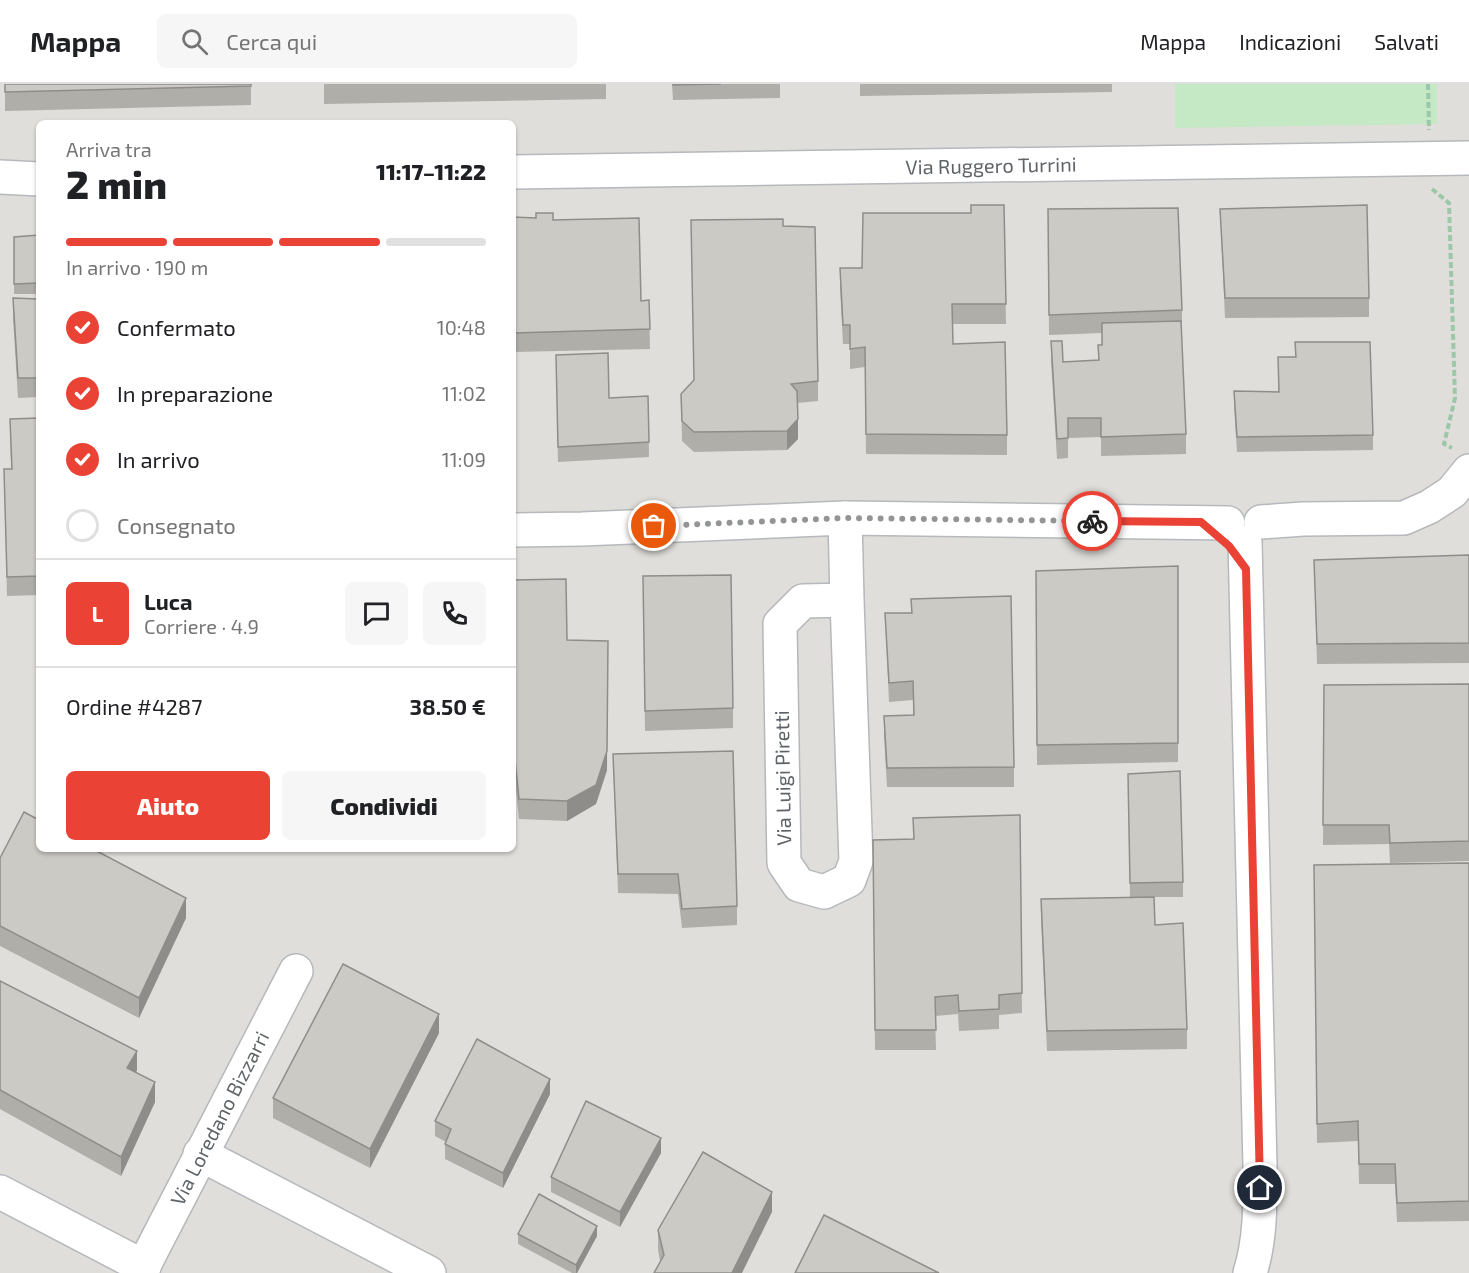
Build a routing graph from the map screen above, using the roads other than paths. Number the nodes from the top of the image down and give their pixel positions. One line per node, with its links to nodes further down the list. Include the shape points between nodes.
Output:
1 (1469, 158): 2 (street, Via Ruggero Turrini)
2 (516, 172)
3 (0, 177): 4 (street)
4 (36, 179)
5 (1460, 458): 7 (street, via 1452,492 1404,518)
6 (845, 518): 8 (street); 9 (street); 10 (street, Via Luigi Piretti)
7 (1302, 519): 9 (street); 9 (street, via 1266,540)
8 (516, 530)
9 (1236, 536): 16 (street, via 1260,1166 1257,1251)
10 (847, 600): 10 (street, Via Luigi Piretti, via 803,601 780,624 784,863 799,885 824,892 849,880 856,861)
11 (296, 971): 12 (street, Via Loredano Bizzarri)
12 (200, 1154): 14 (street, Via Loredano Bizzarri); 15 (street)
13 (0, 1192): 14 (street, Via Loredano Bizzarri)
14 (142, 1270)
15 (429, 1273)
16 (1250, 1273)

